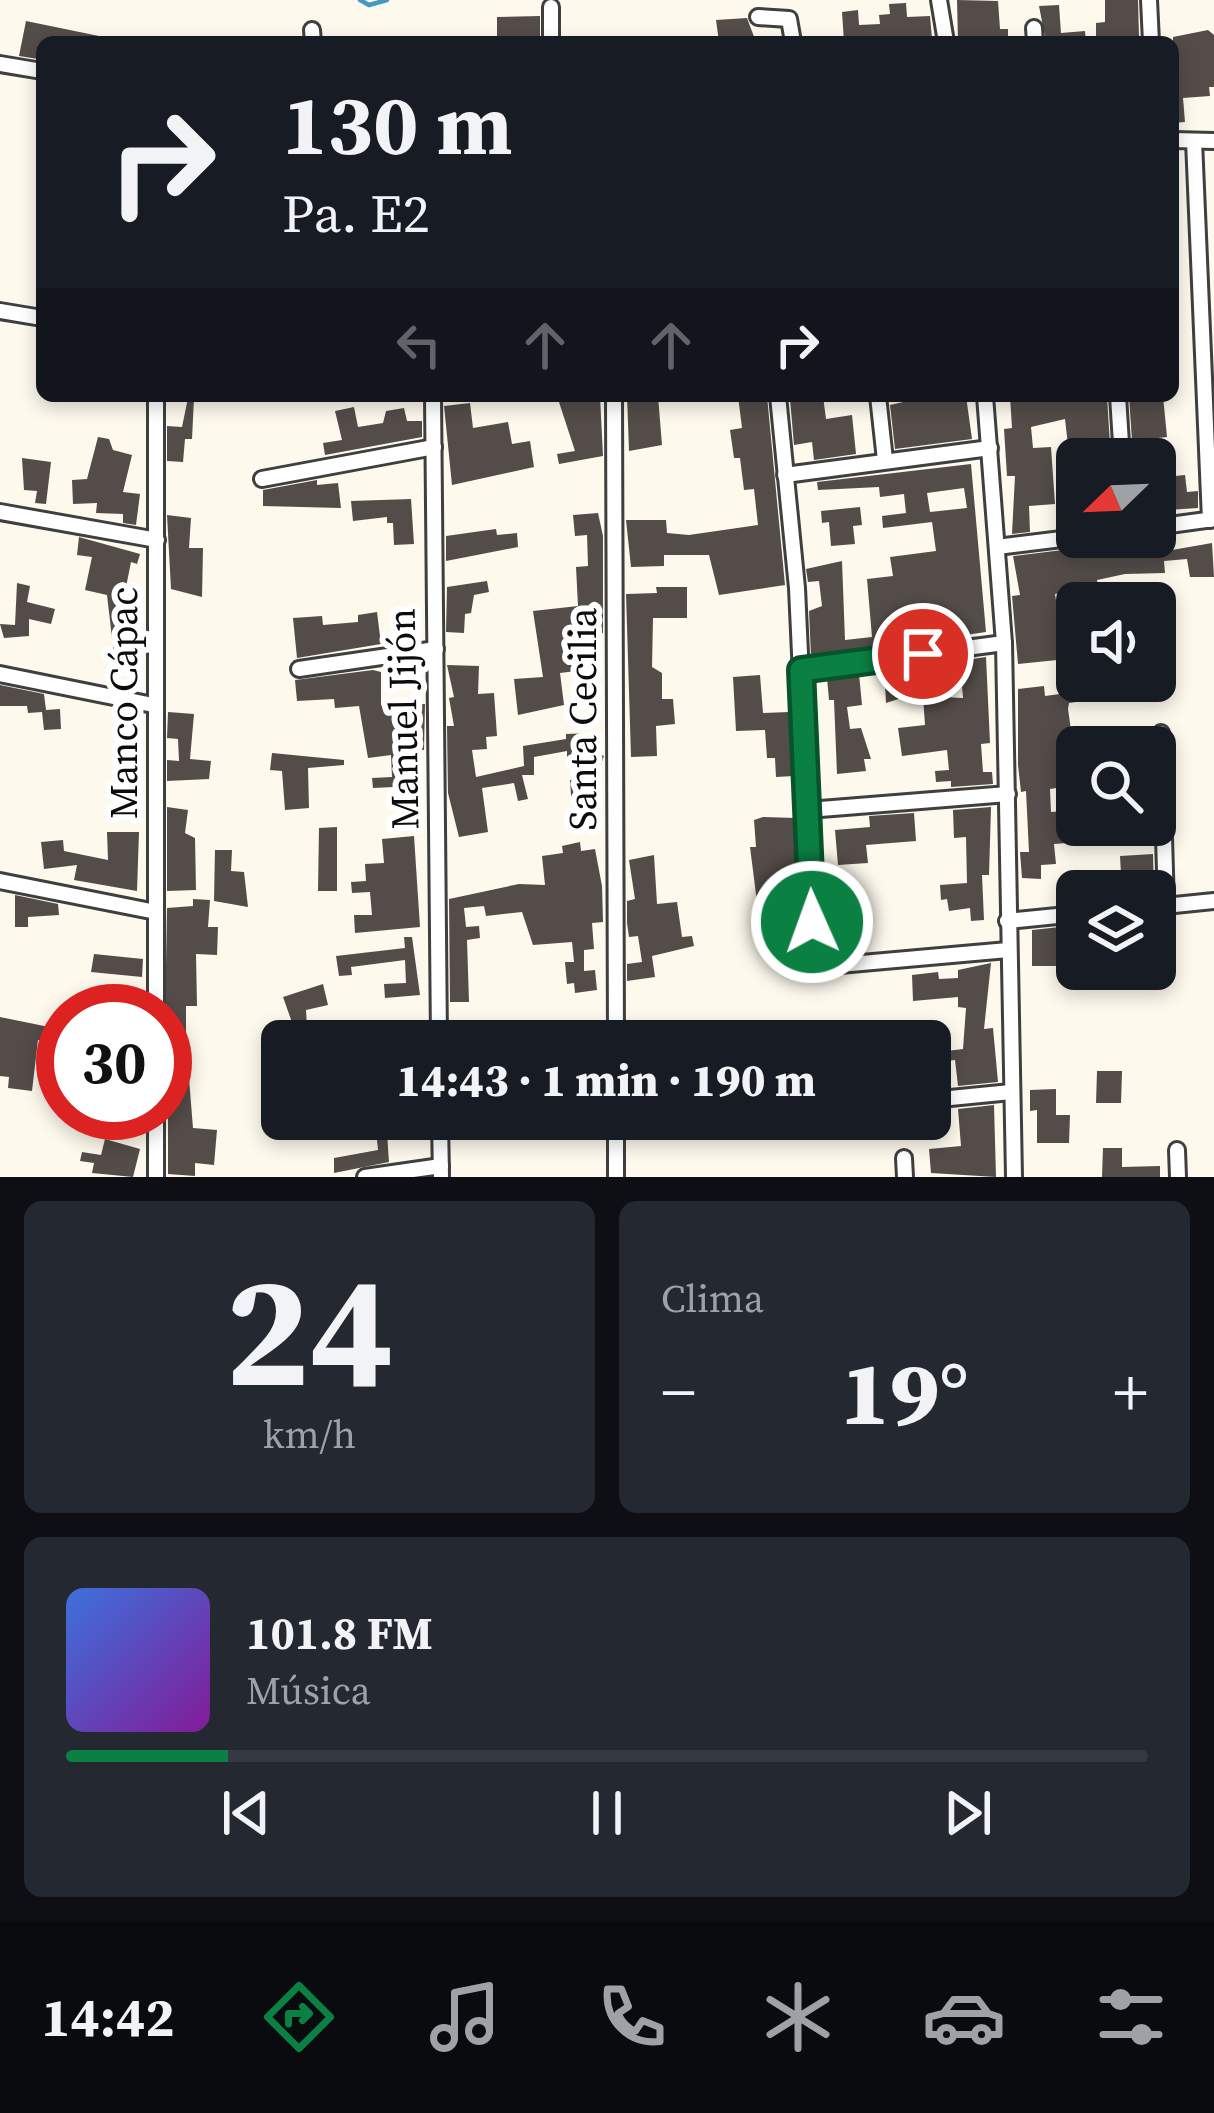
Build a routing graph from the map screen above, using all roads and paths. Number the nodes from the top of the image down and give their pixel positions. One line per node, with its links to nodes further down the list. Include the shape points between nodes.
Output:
1 (939, 0): 7 (street)
2 (1149, 0): 8 (street)
3 (550, 7): 5 (street)
4 (758, 17): 6 (street, via 789,19)
5 (551, 36)
6 (792, 36)
7 (945, 36)
8 (1151, 36)
9 (0, 64): 10 (street)
10 (36, 69)
11 (1179, 140): 12 (street)
12 (1194, 141): 13 (street); 30 (street)
13 (1214, 141)
14 (0, 311): 15 (street)
15 (36, 317)
16 (156, 402): 32 (street, Manco Cápac)
17 (433, 402): 24 (street, Manuel Jijón)
18 (614, 402): 52 (street, Santa Cecilia)
19 (779, 402): 27 (street)
20 (879, 402): 26 (street)
21 (986, 402): 25 (street)
22 (1118, 402): 23 (street)
23 (1121, 438)
24 (434, 447): 28 (street); 36 (street, Manuel Jijón)
25 (990, 448): 26 (street); 34 (street)
26 (885, 460): 27 (street)
27 (785, 475): 38 (street)
28 (262, 479)
29 (0, 512): 32 (street)
30 (1212, 519): 31 (street)
31 (1176, 524)
32 (157, 540): 40 (street, Manco Cápac)
33 (1056, 540): 34 (street)
34 (997, 547): 35 (street)
35 (1004, 644): 38 (street); 41 (street)
36 (436, 649): 37 (street); 51 (street, Manuel Jijón)
37 (299, 669)
38 (801, 670): 42 (street)
39 (0, 674): 40 (street)
40 (153, 705): 46 (street, Manco Cápac)
41 (1008, 794): 42 (street); 48 (street)
42 (808, 810): 49 (street, via 819,965)
43 (0, 881): 46 (street)
44 (1214, 901): 45 (street)
45 (1176, 905)
46 (156, 912): 50 (street, Manco Cápac)
47 (1056, 916): 48 (street)
48 (1007, 921): 49 (street)
49 (1008, 950): 53 (street)
50 (156, 984)
51 (439, 1020)
52 (616, 1020)
53 (1011, 1092): 54 (street); 65 (street)
54 (951, 1098)
55 (156, 1140): 61 (street)
56 (440, 1140): 60 (street)
57 (616, 1140): 63 (street)
58 (1177, 1150): 66 (street)
59 (904, 1158): 64 (street)
60 (441, 1171): 62 (street)
61 (156, 1177)
62 (365, 1177)
63 (616, 1177)
64 (905, 1177)
65 (1013, 1177)
66 (1178, 1177)

